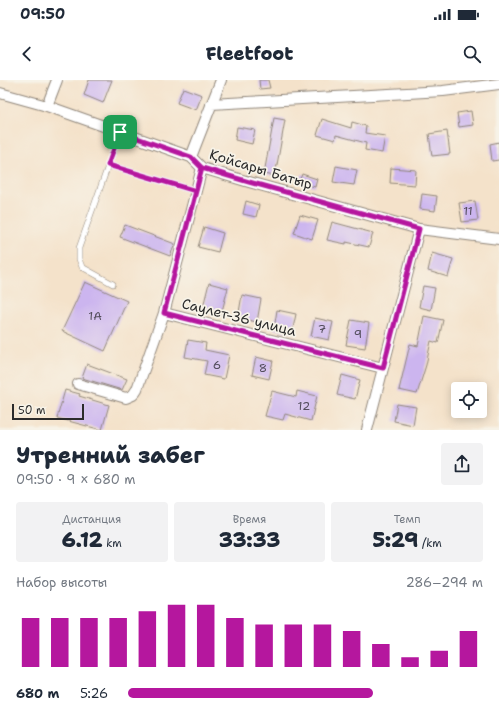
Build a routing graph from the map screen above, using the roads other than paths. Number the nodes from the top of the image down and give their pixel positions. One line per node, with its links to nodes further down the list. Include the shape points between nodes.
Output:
1 (57, 80): 6 (street)
2 (220, 80): 5 (street)
3 (499, 84): 5 (street, via 443,91)
4 (0, 93): 6 (street, Қойсары Батыр)
5 (211, 104): 8 (street)
6 (47, 106): 7 (street, Қойсары Батыр)
7 (120, 132): 8 (street, Қойсары Батыр); 9 (lane)
8 (191, 157): 10 (street, Қойсары Батыр)
9 (108, 165): 11 (lane); 14 (lane, via 79,248 79,259 82,267)
10 (202, 168): 11 (street, Саулет-36 улица); 12 (street, Қойсары Батыр)
11 (196, 191): 15 (street, Саулет-36 улица)
12 (419, 229): 13 (street, Қойсары Батыр); 16 (street)
13 (499, 239)
14 (113, 284)
15 (164, 313): 16 (street, Саулет-36 улица); 17 (street, via 133,395 126,398)
16 (383, 368): 18 (street)
17 (78, 384)
18 (367, 430)

